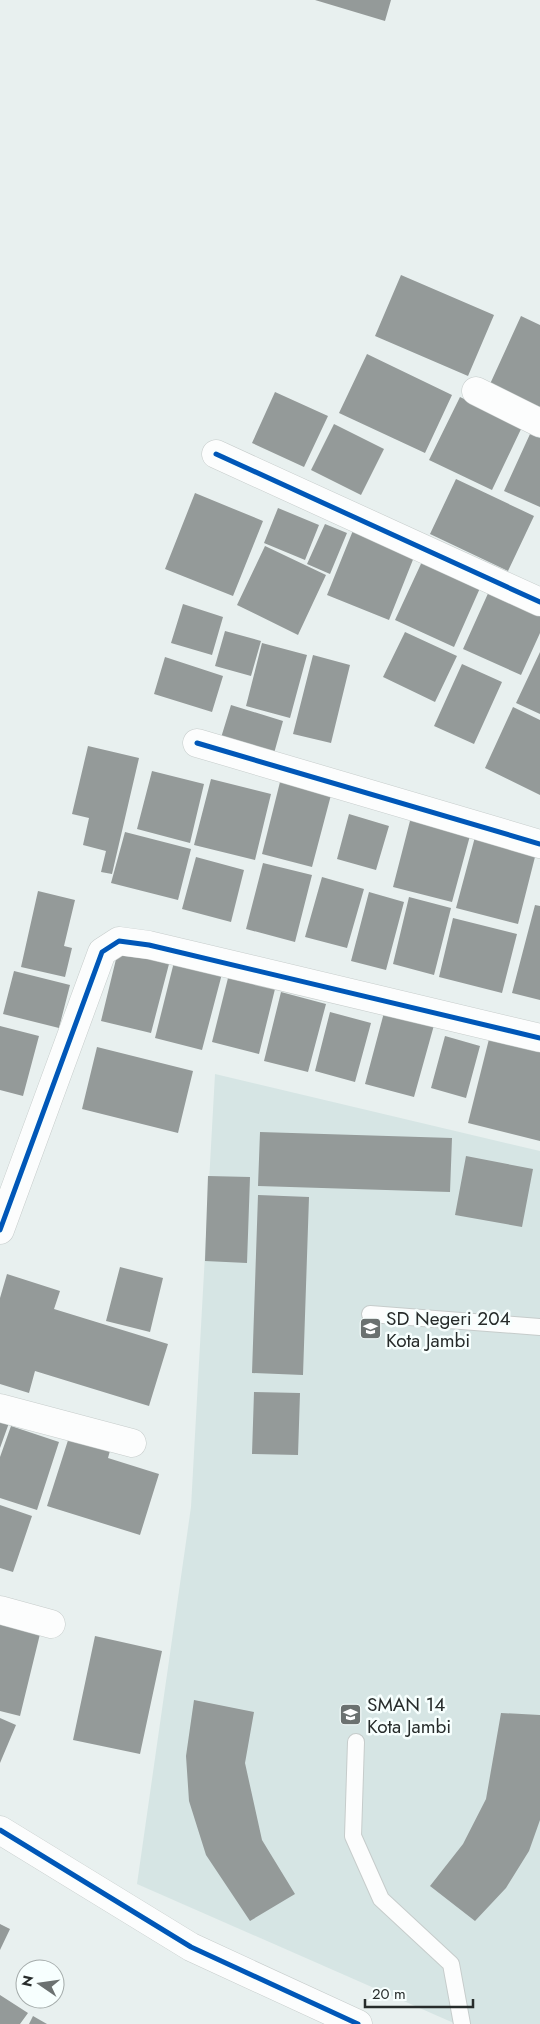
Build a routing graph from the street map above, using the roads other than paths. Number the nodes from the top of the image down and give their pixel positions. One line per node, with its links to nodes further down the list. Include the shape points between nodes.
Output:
1 (476, 391): 2 (street)
2 (540, 423)
3 (216, 454): 4 (street)
4 (540, 602)
5 (197, 743): 6 (street)
6 (540, 844)
7 (540, 1038): 8 (street, via 149,945 119,941 102,952)
8 (0, 1230)
9 (370, 1314): 10 (lane)
10 (540, 1327)
11 (0, 1408): 12 (street)
12 (132, 1444)
13 (0, 1610): 14 (street)
14 (51, 1624)
15 (356, 1742): 18 (lane, via 353,1836 381,1899 451,1964)
16 (0, 1830): 17 (street, via 191,1947)
17 (358, 2024)
18 (462, 2024)

